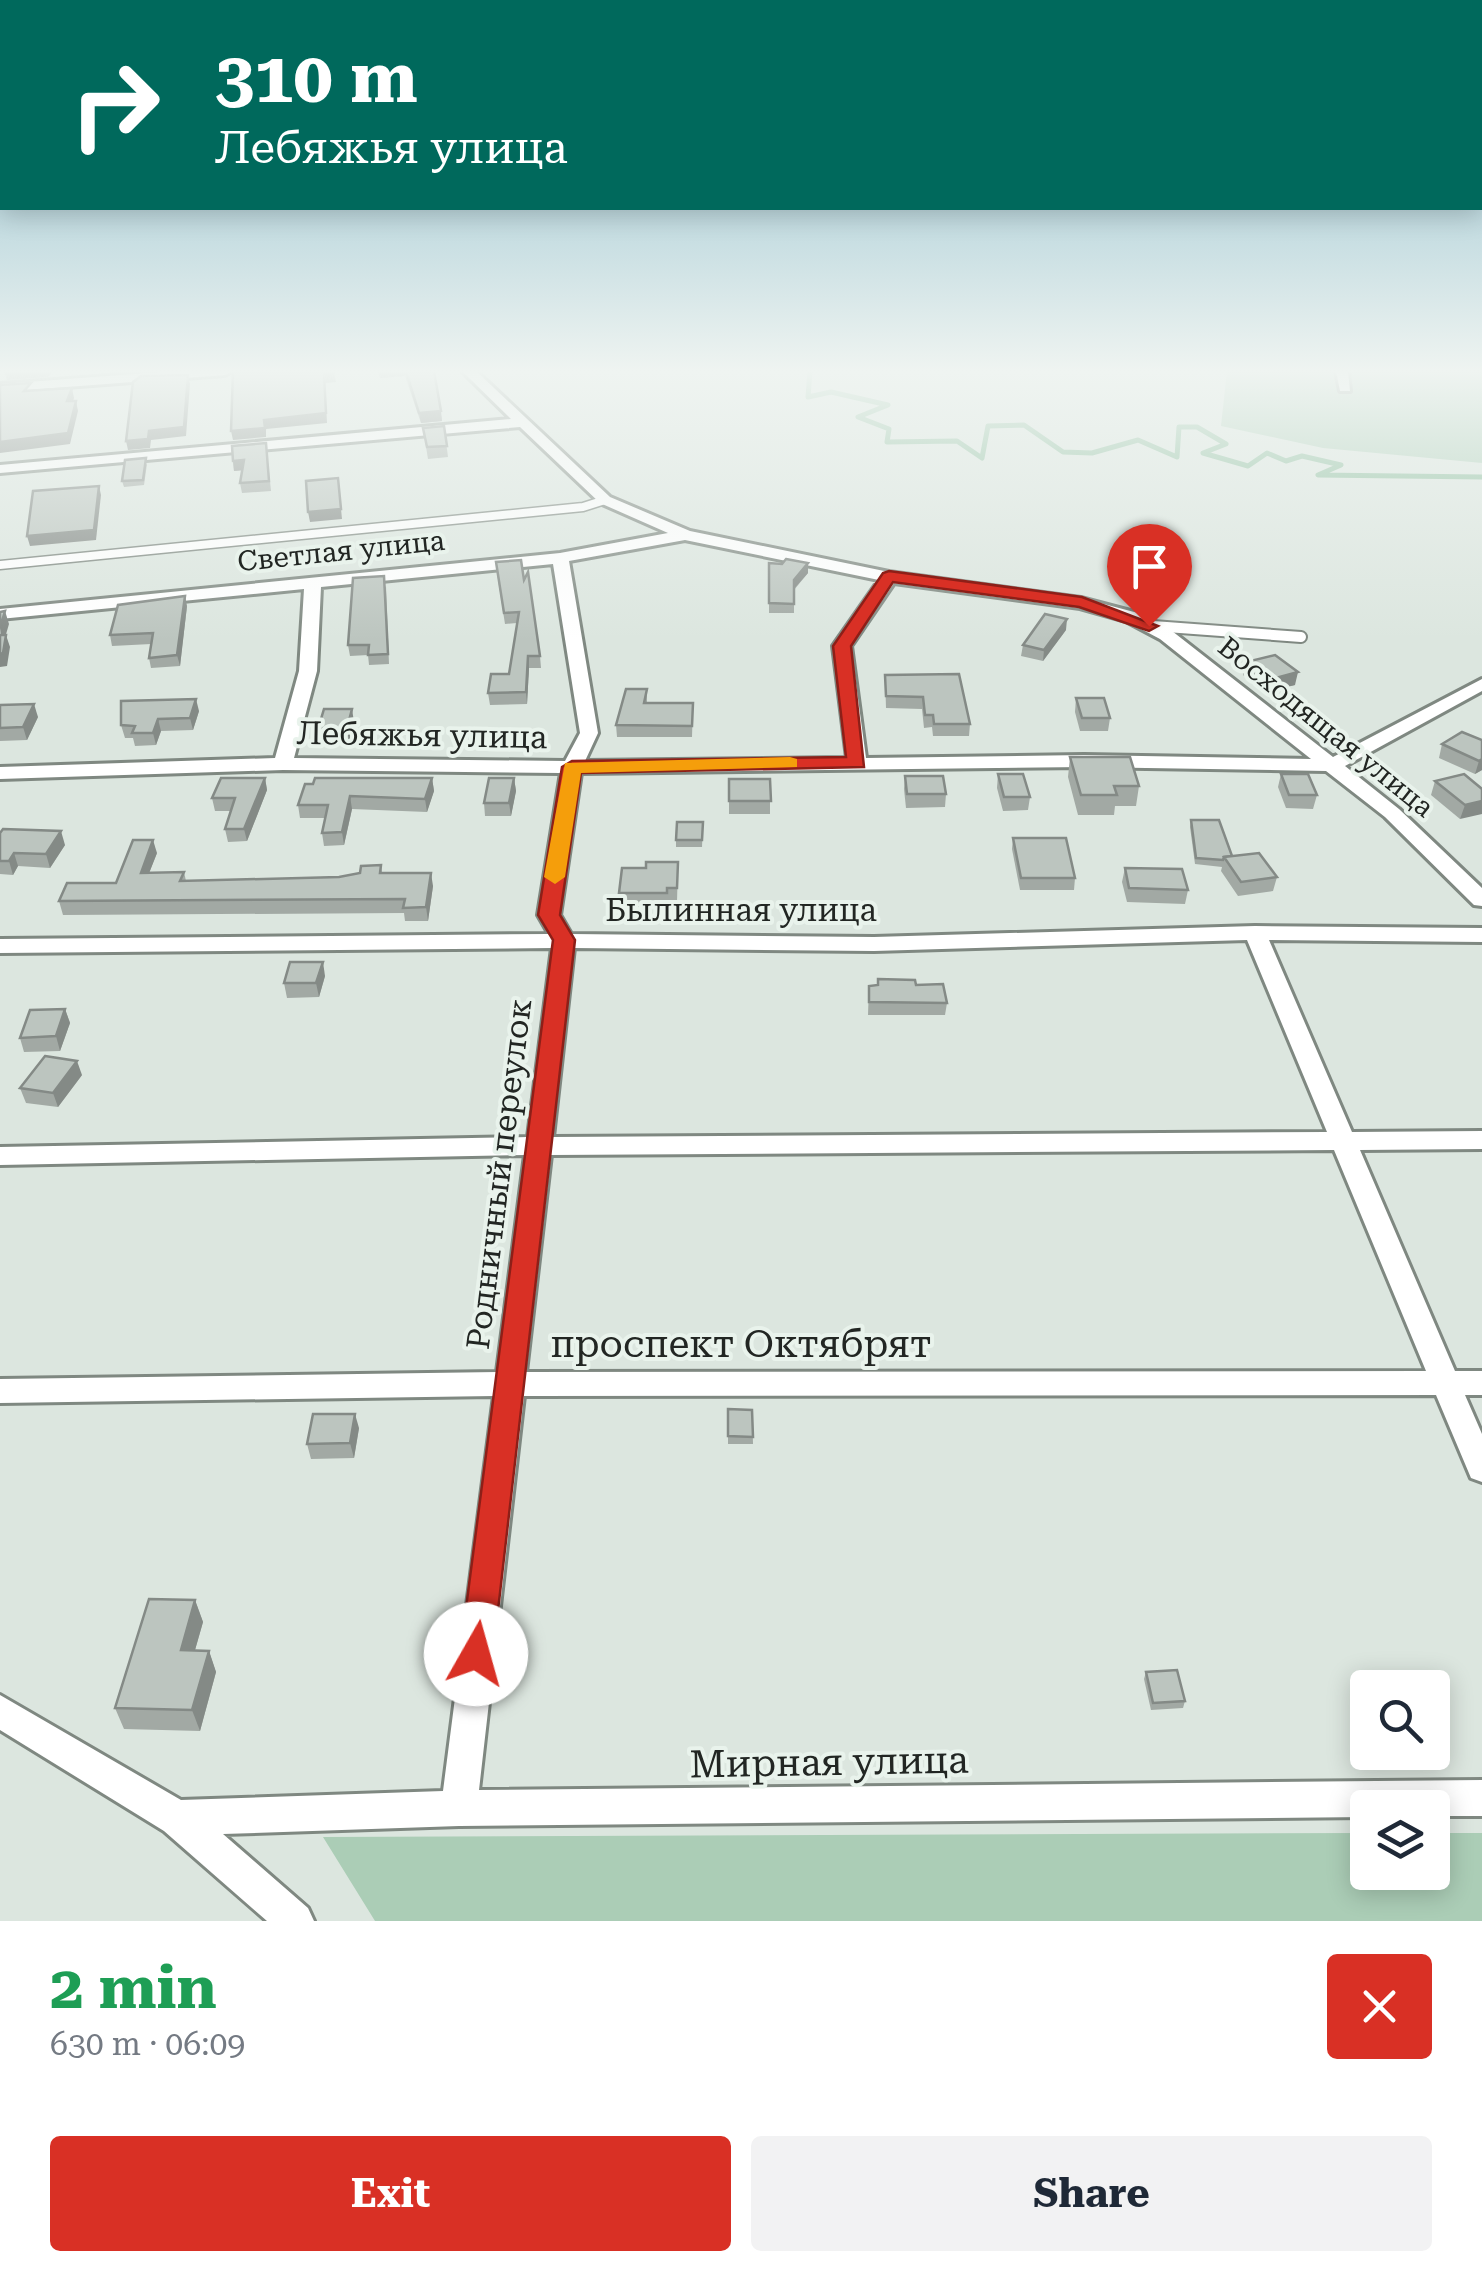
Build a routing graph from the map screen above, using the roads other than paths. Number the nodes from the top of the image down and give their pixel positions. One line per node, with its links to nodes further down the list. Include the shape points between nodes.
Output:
1 (93, 461): 3 (street)
2 (564, 461): 4 (street, Восходящая улица)
3 (0, 469)
4 (605, 500): 5 (street, Восходящая улица); 7 (lane)
5 (685, 536): 6 (street, Светлая улица); 8 (street, Восходящая улица)
6 (560, 558): 9 (street, Светлая улица); 17 (street, Родничный переулок, via 588,733)
7 (0, 565)
8 (889, 576): 11 (street, Восходящая улица, via 1082,602); 14 (street, via 842,646)
9 (313, 581): 10 (street, Светлая улица); 15 (street, via 308,671)
10 (0, 614)
11 (1149, 626): 12 (lane); 16 (street, Восходящая улица)
12 (1302, 638)
13 (1482, 684): 16 (street, Лебяжья улица)
14 (857, 763): 16 (street, Лебяжья улица); 17 (street, Лебяжья улица)
15 (283, 764): 17 (street, Лебяжья улица); 18 (street, Лебяжья улица)
16 (1333, 765): 19 (street, Восходящая улица)
17 (572, 767): 22 (street, Родничный переулок, via 549,915)
18 (0, 773)
19 (1482, 900)
20 (1256, 933): 21 (street, Былинная улица); 22 (street, Былинная улица, via 874,944); 25 (street)
21 (1482, 935)
22 (564, 940): 23 (street, Былинная улица); 26 (street, Родничный переулок)
23 (0, 946)
24 (1482, 1140): 25 (street)
25 (1344, 1141): 26 (street); 28 (street)
26 (538, 1146): 27 (street); 30 (street, Родничный переулок)
27 (0, 1156)
28 (1447, 1383): 29 (street, проспект Октябрят); 30 (street, проспект Октябрят); 32 (street)
29 (1482, 1383)
30 (508, 1384): 31 (street, проспект Октябрят); 35 (street, Родничный переулок)
31 (0, 1391)
32 (1482, 1469)
33 (0, 1711): 36 (street)
34 (1482, 1798): 35 (street, Мирная улица)
35 (459, 1808): 36 (street, Мирная улица)
36 (177, 1818): 37 (street)
37 (295, 1921)

